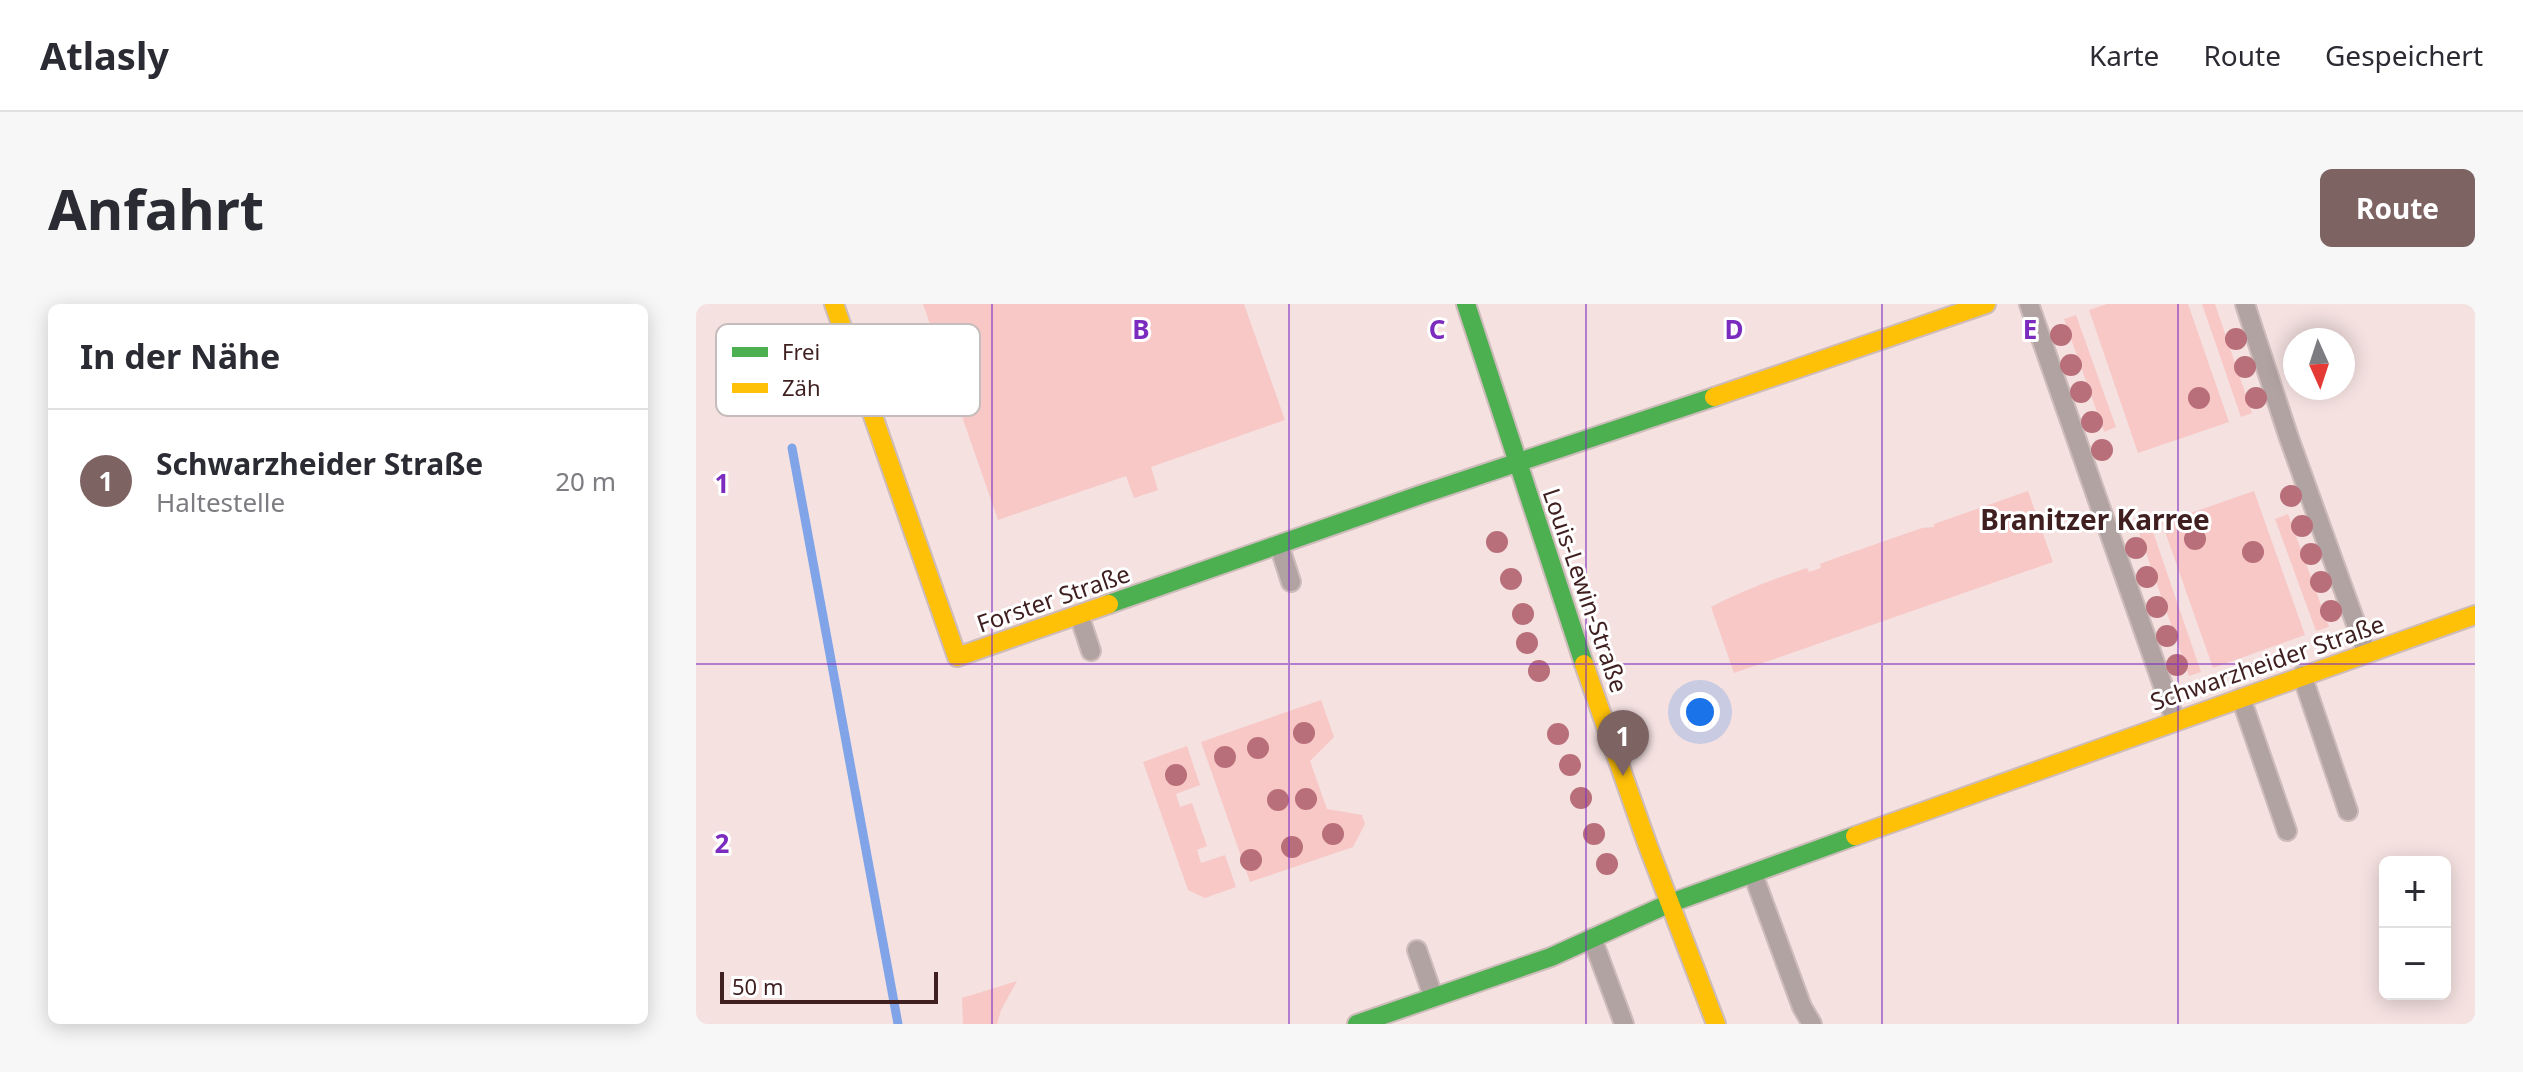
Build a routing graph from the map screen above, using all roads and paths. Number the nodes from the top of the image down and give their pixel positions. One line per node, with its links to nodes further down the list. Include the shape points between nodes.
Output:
1 (834, 304): 6 (street, Forster Straße)
2 (1466, 304): 8 (street, Louis-Lewin-Straße)
3 (1986, 304): 8 (street, Forster Straße)
4 (2029, 304): 17 (lane)
5 (2245, 304): 14 (lane)
6 (841, 324)
7 (873, 416): 11 (street, Forster Straße, via 957,657)
8 (1518, 464): 9 (street, Forster Straße); 21 (street, Louis-Lewin-Straße)
9 (1279, 545): 10 (lane); 11 (street, Forster Straße)
10 (1291, 582)
11 (1079, 615): 13 (lane)
12 (2475, 615): 14 (street, Schwarzheider Straße)
13 (1091, 651)
14 (2366, 652): 15 (street, Schwarzheider Straße)
15 (2302, 675): 16 (street, Schwarzheider Straße); 18 (lane)
16 (2241, 697): 17 (street, Schwarzheider Straße); 19 (lane)
17 (2175, 720): 20 (street, Schwarzheider Straße)
18 (2348, 811)
19 (2287, 831)
20 (1753, 874): 21 (street, Schwarzheider Straße); 28 (lane)
21 (1668, 904): 22 (street, Schwarzheider Straße); 27 (street, Louis-Lewin-Straße)
22 (1592, 938): 24 (street, Schwarzheider Straße); 26 (lane)
23 (1417, 950): 24 (lane)
24 (1433, 996): 25 (street, Schwarzheider Straße)
25 (1357, 1024)
26 (1624, 1024)
27 (1716, 1024)
28 (1812, 1024)

